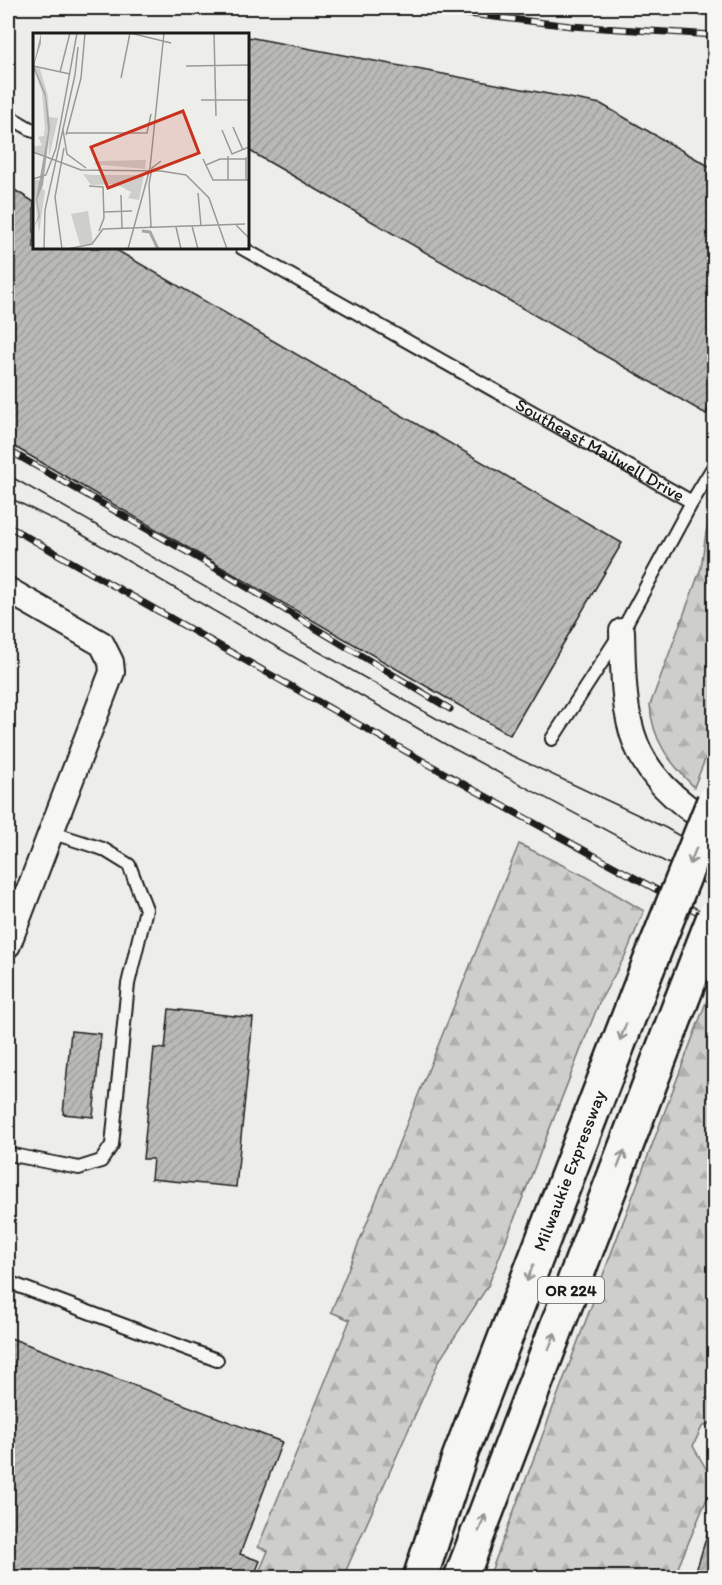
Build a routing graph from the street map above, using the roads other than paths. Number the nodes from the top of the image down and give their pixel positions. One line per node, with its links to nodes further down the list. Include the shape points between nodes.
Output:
1 (8, 116): 2 (lane)
2 (33, 130)
3 (244, 249): 5 (lane, Southeast Mailwell Drive)
4 (714, 466): 5 (lane)
5 (692, 502): 7 (lane, Southeast Mailwell Drive)
6 (8, 590): 11 (street, via 102,644 111,662 112,672)
7 (622, 631): 8 (lane, Southeast Mailwell Drive); 10 (street, via 625,703 634,743 668,792)
8 (552, 740)
9 (714, 801): 17 (highway, Milwaukie Expressway / OR 224, one-way to 17, bridge)
10 (714, 826)
11 (50, 832): 13 (street); 14 (lane, via 103,849 129,865 146,909 128,984 112,1145 101,1161 79,1168)
12 (714, 917): 20 (highway, OR 224, one-way to 12, bridge)
13 (8, 945)
14 (8, 1154)
15 (8, 1282): 16 (lane)
16 (217, 1360)
17 (459, 1458): 18 (highway); 19 (highway, Milwaukie Expressway / OR 224)
18 (403, 1578)
19 (420, 1578)
20 (461, 1578)

